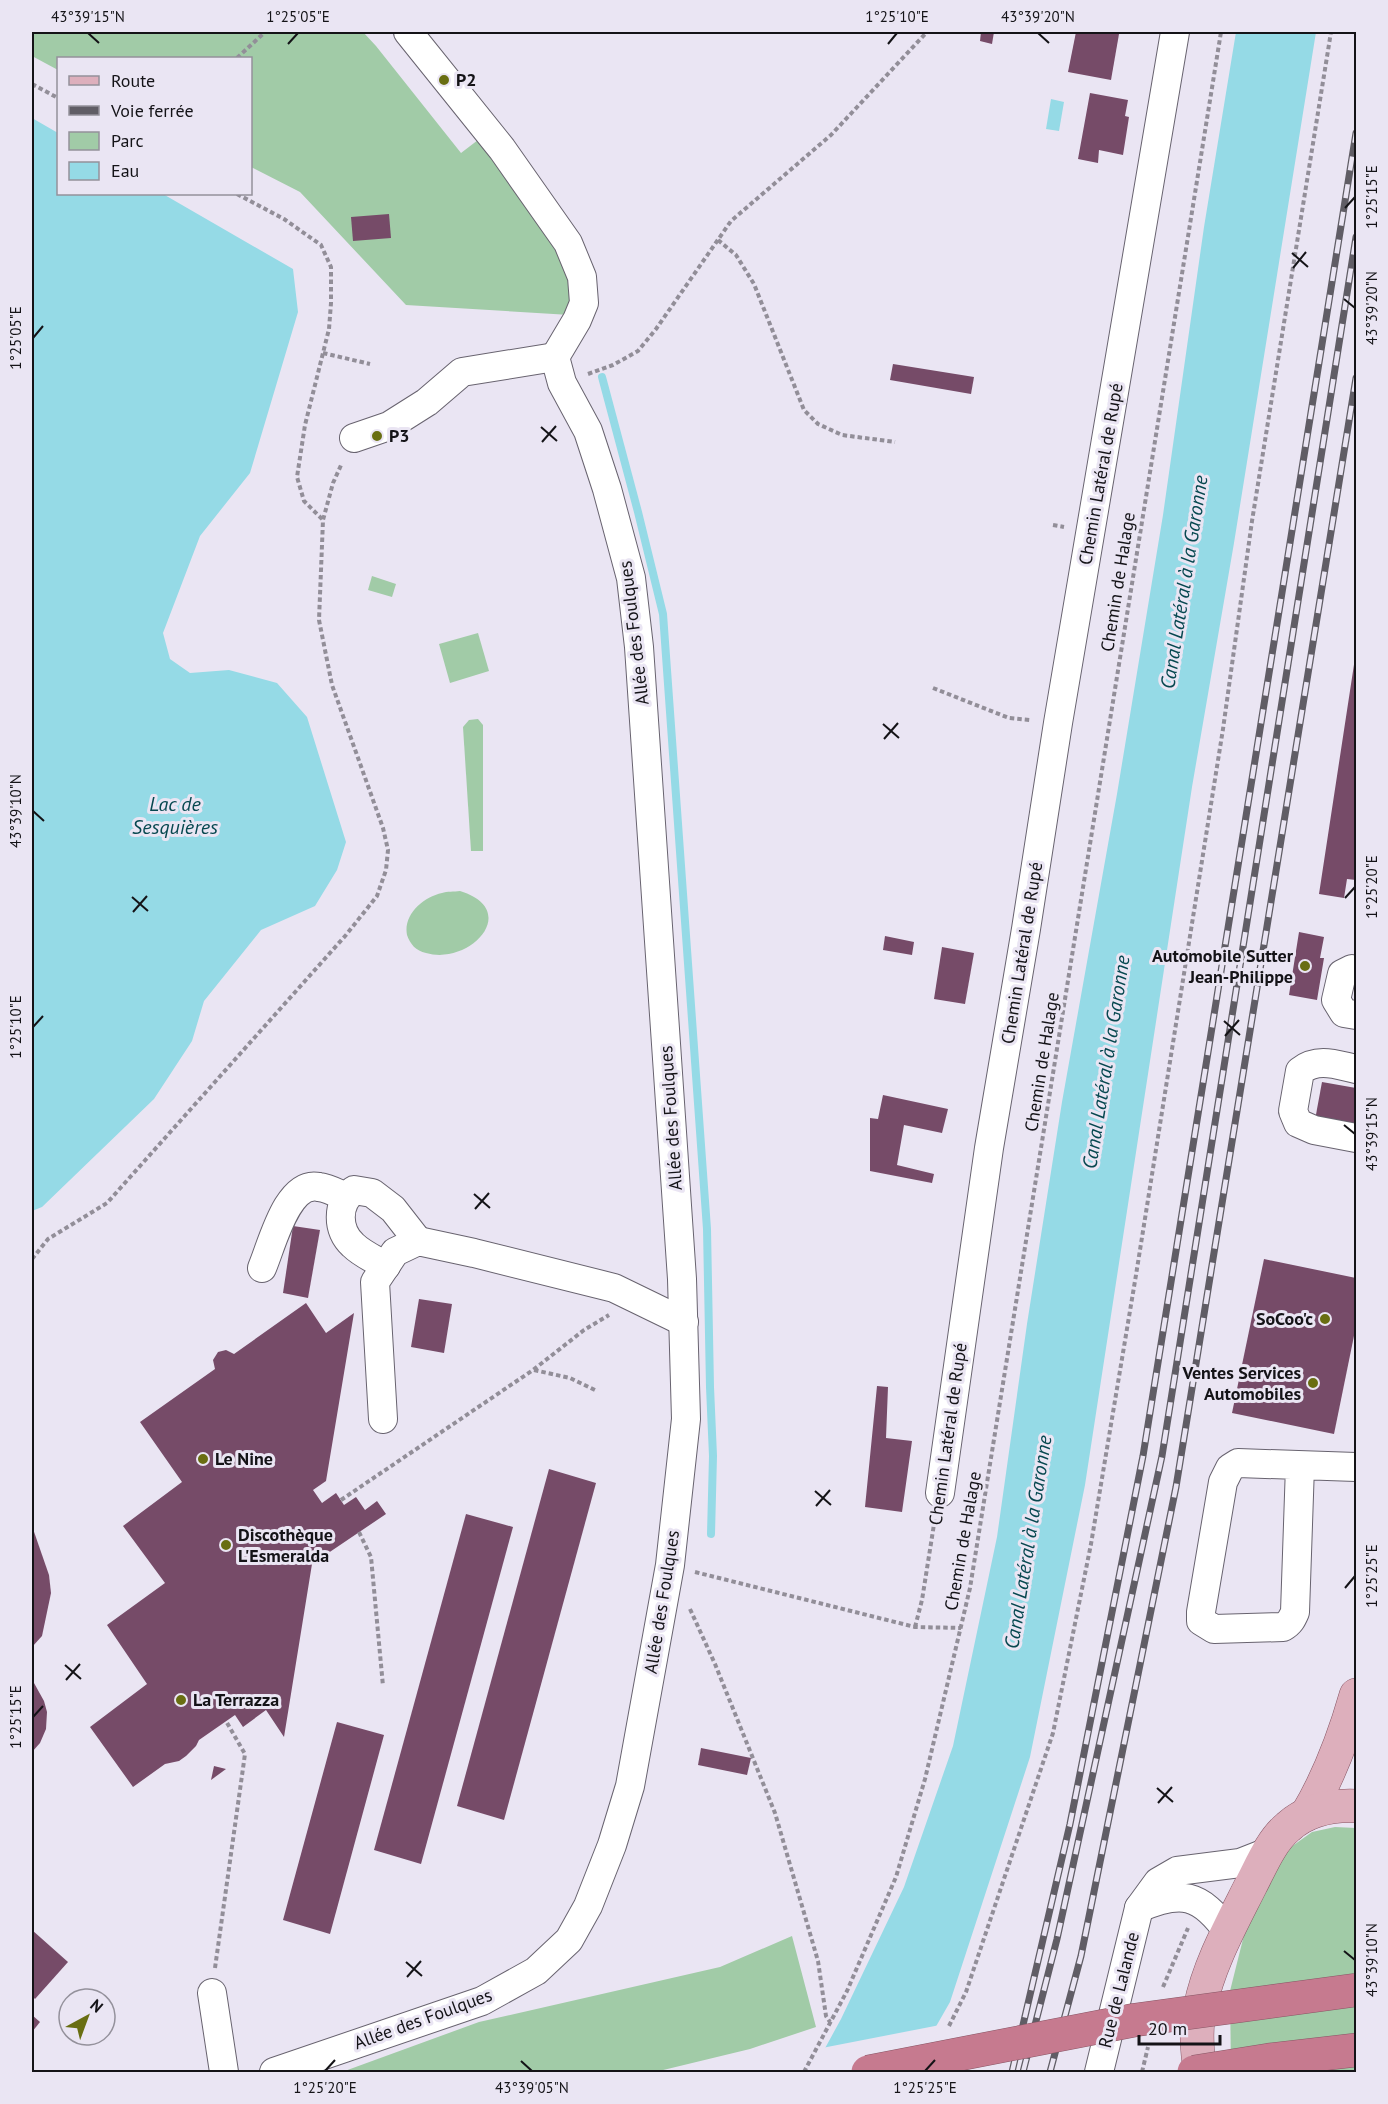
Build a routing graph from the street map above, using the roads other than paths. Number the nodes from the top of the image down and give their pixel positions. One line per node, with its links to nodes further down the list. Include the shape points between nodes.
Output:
1 (408, 32): 3 (street, via 501,148 568,243 582,276 584,303)
2 (1175, 32): 19 (street, Chemin Latéral de Rupé, via 989,1148)
3 (559, 370): 4 (street, via 462,372 427,402 388,426); 15 (street, Allée des Foulques, via 588,432 633,590)
4 (354, 438)
5 (1356, 970): 6 (street, via 1342,974 1336,1000 1344,1013)
6 (1356, 1015)
7 (1356, 1069): 9 (street, via 1323,1062 1300,1071 1293,1111 1298,1123)
8 (1356, 1082): 9 (street, via 1323,1076 1316,1079 1304,1115)
9 (1310, 1128): 10 (street)
10 (1356, 1138)
11 (346, 1197): 12 (street, via 354,1190 372,1193 393,1209); 13 (street, via 341,1224 353,1245); 14 (street, via 318,1186 301,1189 290,1201)
12 (418, 1241): 13 (street, via 395,1252); 15 (street, via 614,1288)
13 (386, 1266): 16 (street, via 375,1282)
14 (262, 1268)
15 (684, 1322): 30 (street, Allée des Foulques, via 686,1419 670,1565 630,1786 588,1906 569,1940 536,1971 482,2001)
16 (383, 1419)
17 (1300, 1466): 17 (street, via 1238,1463 1226,1473 1201,1612 1201,1621 1207,1626 1283,1627 1293,1619); 18 (street)
18 (1356, 1467)
19 (940, 1493)
20 (1356, 1695): 22 (main road, via 1335,1758)
21 (1356, 1806): 22 (main road, via 1334,1806)
22 (1307, 1814): 23 (main road, via 1287,1827)
23 (1268, 1852): 24 (street, Rue de Lalande, via 1240,1863 1177,1871 1158,1882); 25 (main road)
24 (1139, 1908): 25 (street, Rue de Lalande, via 1162,1898 1180,1896 1205,1905); 32 (street, Rue de Lalande)
25 (1227, 1932): 34 (main road, via 1200,2008 1196,2045)
26 (1356, 1990): 31 (highway, bridge, via 1135,2020)
27 (212, 1993): 29 (street)
28 (1356, 2050): 33 (highway, bridge)
29 (224, 2073)
30 (274, 2073)
31 (868, 2073)
32 (1098, 2073)
33 (1194, 2073)
34 (1200, 2073)

